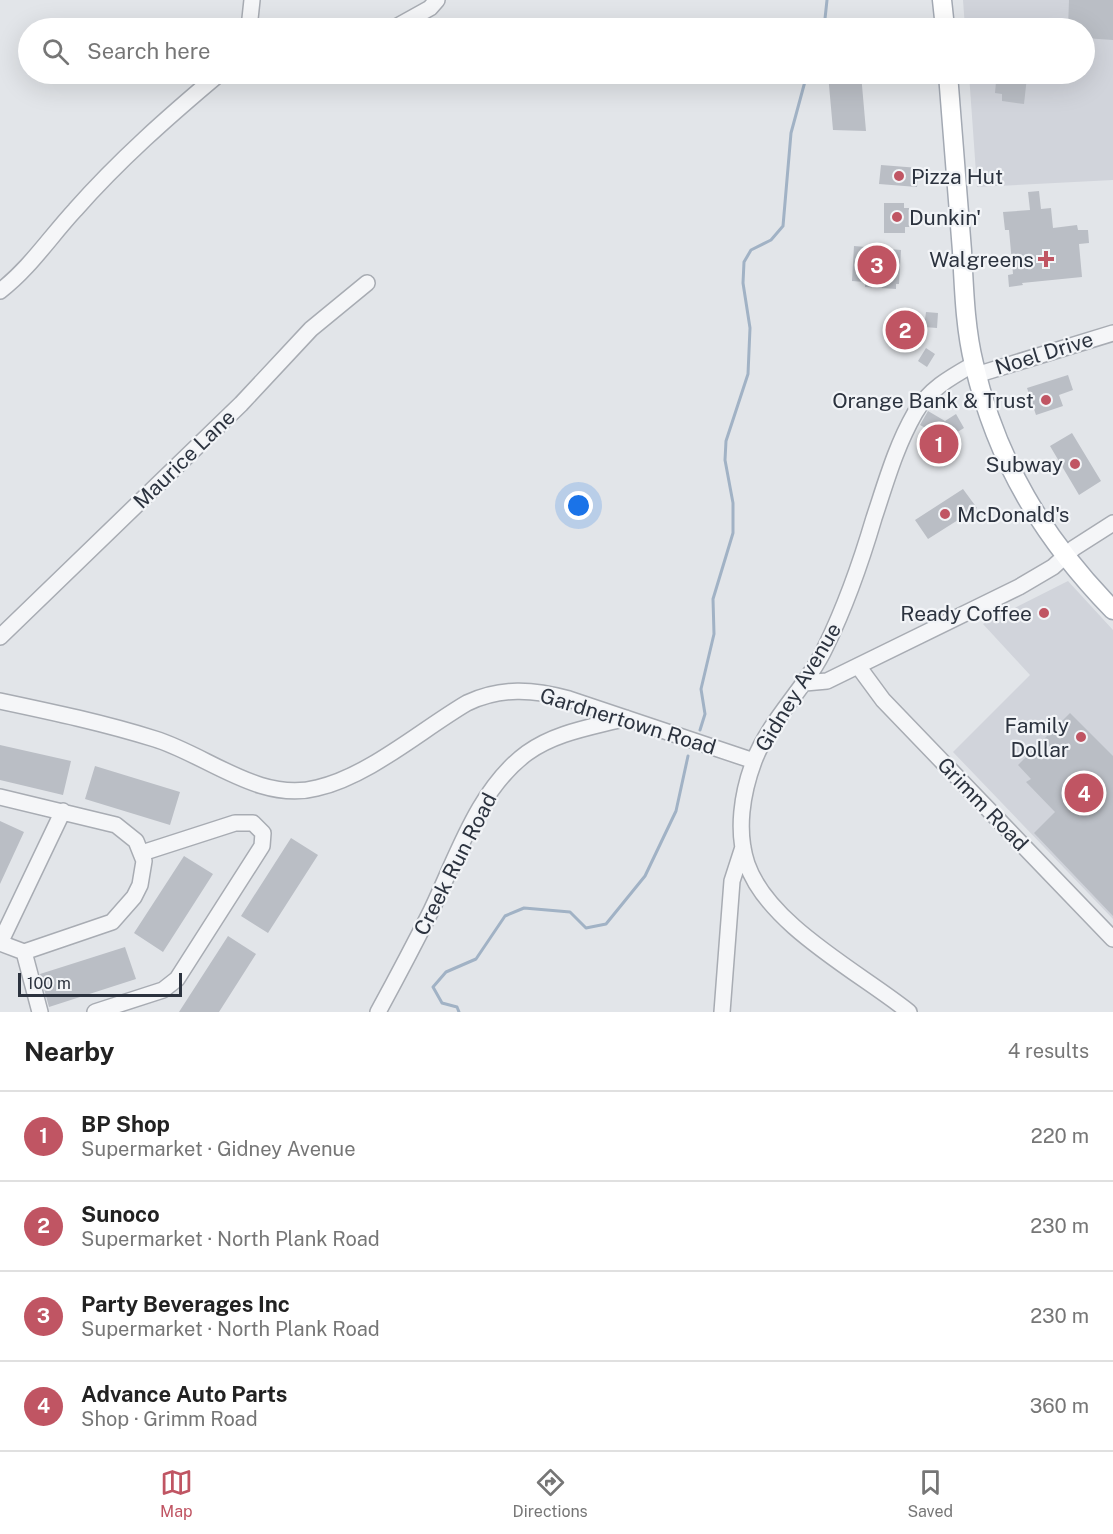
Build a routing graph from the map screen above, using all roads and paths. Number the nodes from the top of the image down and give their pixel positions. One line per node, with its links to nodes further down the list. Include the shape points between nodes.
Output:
1 (252, 0): 4 (street)
2 (437, 0): 5 (street)
3 (942, 0): 6 (main road)
4 (250, 18)
5 (412, 18)
6 (944, 18)
7 (208, 84): 10 (street, via 133,150)
8 (949, 84): 12 (main road, via 965,294)
9 (367, 283): 16 (street, Maurice Lane, via 311,329 241,404)
10 (0, 291)
11 (1113, 333): 12 (street, Noel Drive)
12 (975, 369): 14 (main road, via 1001,450 1038,520); 18 (street, Gidney Avenue, via 928,395 916,412 888,473 852,587 826,647)
13 (1113, 523): 14 (street)
14 (1065, 558): 15 (main road); 17 (street, via 1019,587)
15 (1113, 610)
16 (0, 637)
17 (858, 666): 18 (street, via 827,681); 26 (street, Grimm Road, via 883,700)
18 (805, 683): 21 (street, Gidney Avenue)
19 (0, 701): 20 (street, Gardnertown Road, via 129,731 188,752 260,785 289,790 317,789 359,771 481,696 521,690 542,692)
20 (626, 718): 21 (street, Gardnertown Road); 31 (street, Creek Run Road, via 570,732 529,752 508,768 464,840)
21 (754, 761): 24 (street, Gidney Avenue, via 742,806)
22 (0, 797): 23 (street)
23 (63, 811): 25 (street, via 116,825 136,841); 27 (street)
24 (743, 847): 32 (street, via 732,881); 33 (street, Gidney Avenue, via 758,890 766,901 798,930)
25 (142, 853): 28 (street, via 140,885 119,916 98,928); 30 (street, via 235,823 253,823 263,833 262,846 177,978 163,990)
26 (1113, 939)
27 (0, 943): 28 (street)
28 (24, 952): 29 (street)
29 (40, 1012)
30 (95, 1012)
31 (378, 1012)
32 (722, 1012)
33 (909, 1012)

